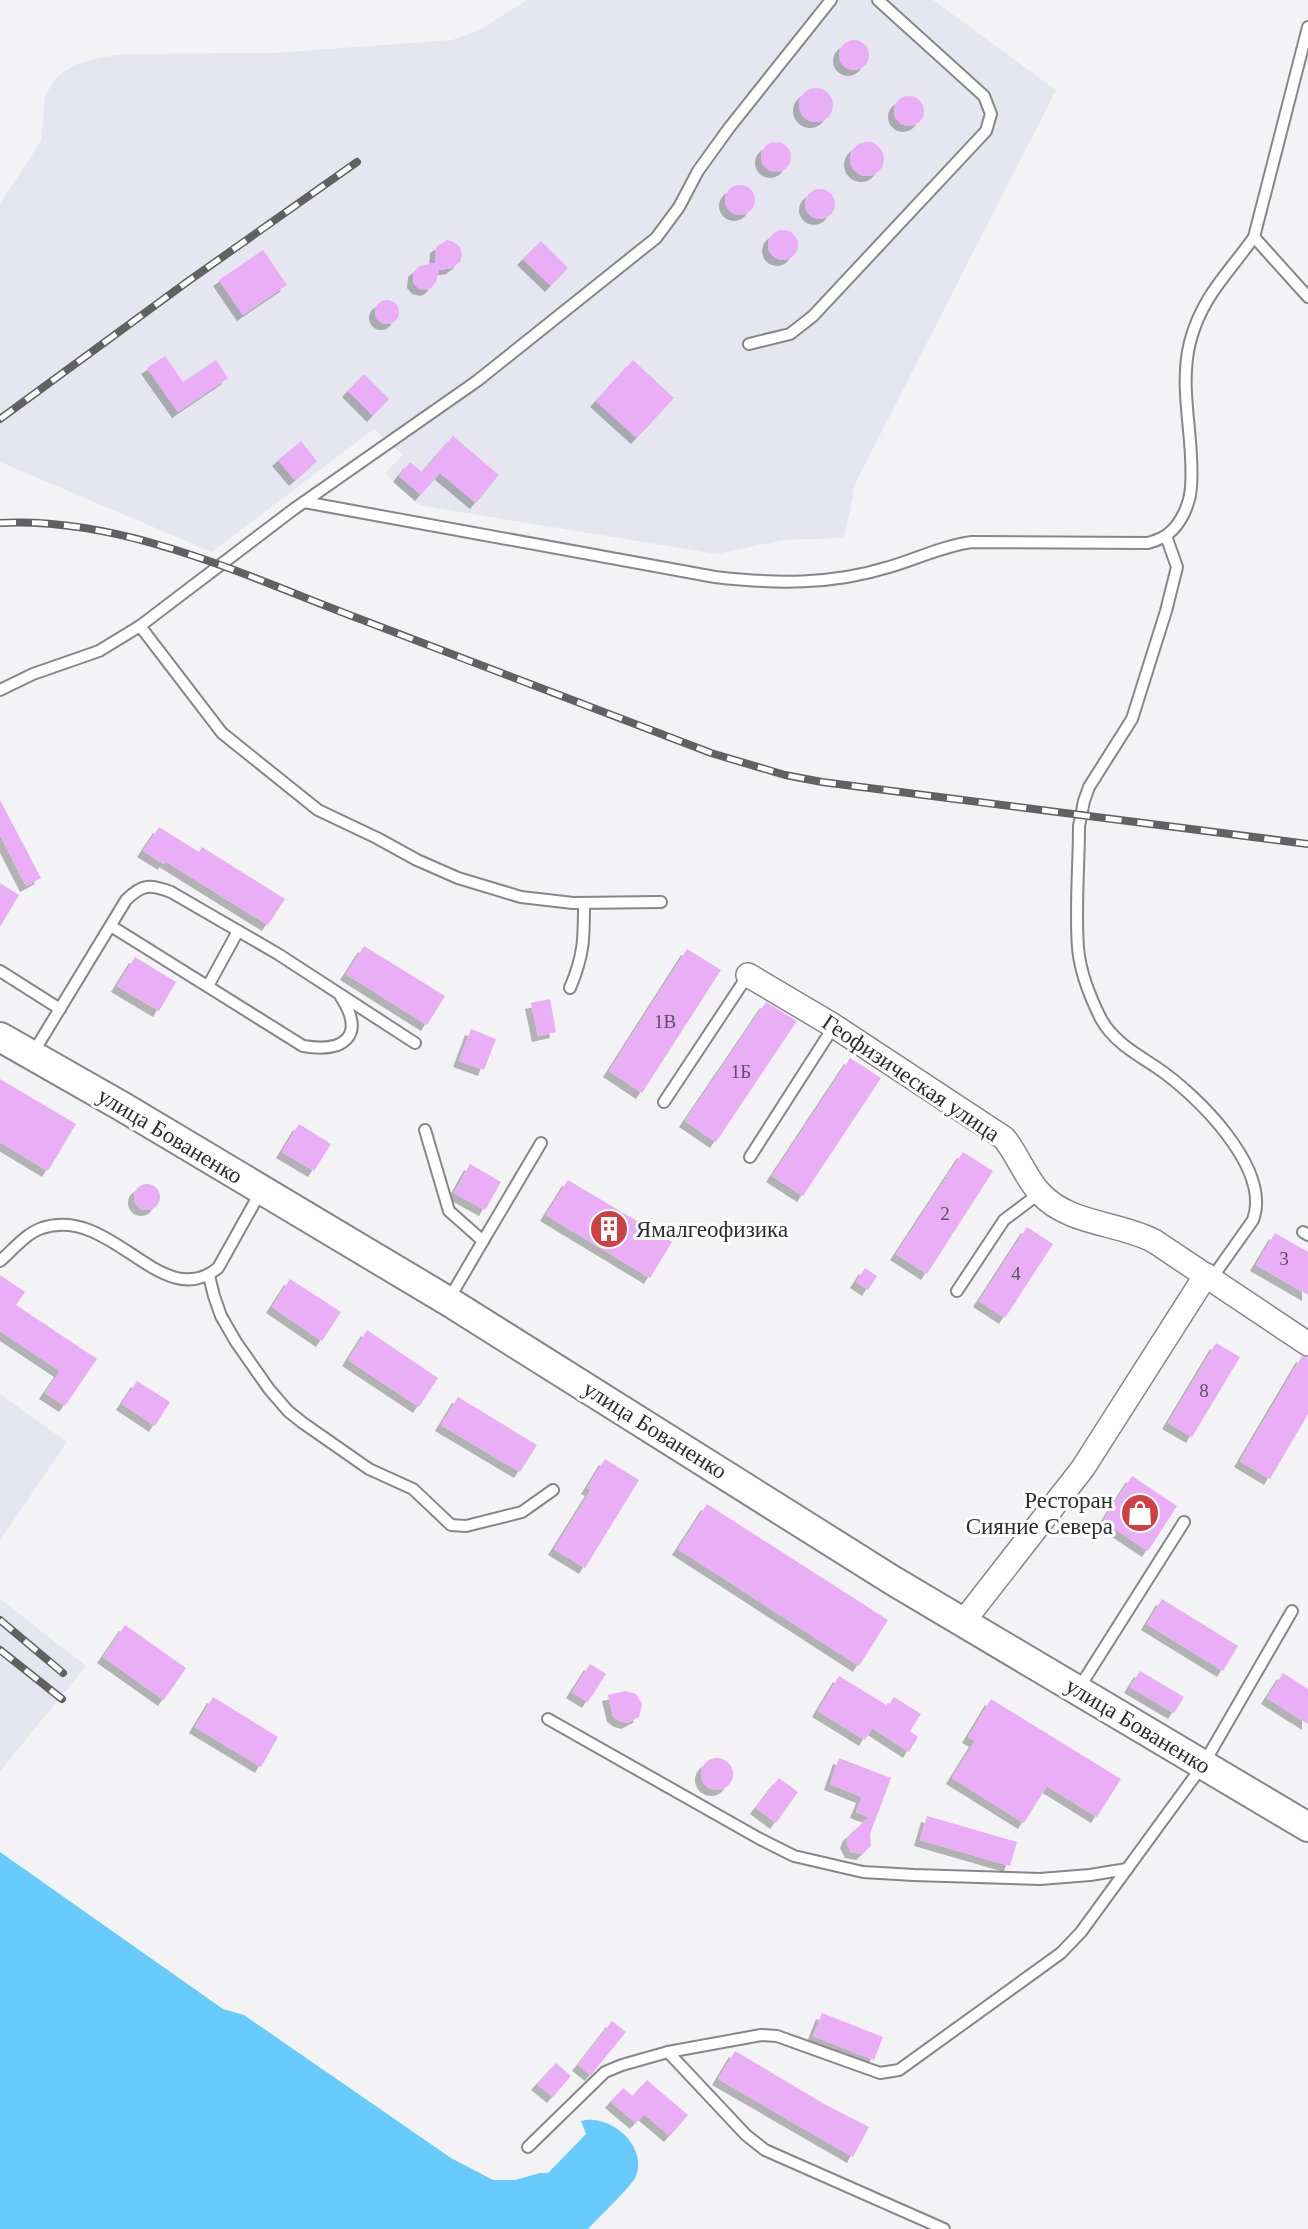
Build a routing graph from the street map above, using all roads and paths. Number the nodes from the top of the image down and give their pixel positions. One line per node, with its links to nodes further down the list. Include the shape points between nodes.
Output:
1 (831, 0): 7 (lane, via 729,128 656,238 477,381)
2 (878, 0): 6 (lane, via 984,96 991,114 985,131 813,316 790,334)
3 (1308, 26): 4 (lane)
4 (1254, 237): 5 (lane); 8 (lane, via 1208,296 1196,320 1186,371 1191,489 1182,516)
5 (1308, 297)
6 (749, 345)
7 (304, 502): 8 (lane, via 715,577 785,582 861,575 954,544 1132,544); 9 (lane)
8 (1166, 536): 34 (lane, via 1177,567 1166,611 1132,719 1090,787 1081,814 1078,949 1103,1022 1129,1049 1209,1112 1233,1143 1254,1184 1257,1209 1253,1220)
9 (140, 626): 10 (lane, via 99,650); 12 (lane, via 222,733 318,810 458,878 521,897)
10 (0, 690)
11 (661, 902): 12 (lane)
12 (584, 903): 18 (lane, via 580,964)
13 (111, 926): 14 (lane, via 126,900 146,886 171,892); 17 (lane); 20 (lane)
14 (238, 931): 17 (lane); 19 (lane)
15 (0, 971): 20 (lane)
16 (748, 975): 21 (street, Геофизическая улица); 25 (lane)
17 (208, 986): 19 (lane, via 303,1046 323,1049 346,1040 351,1030 351,1018)
18 (570, 988)
19 (339, 994): 23 (lane)
20 (60, 1009): 24 (lane)
21 (834, 1026): 28 (lane); 30 (street, Геофизическая улица, via 1004,1138)
22 (0, 1037): 24 (street, улица Бованенко)
23 (415, 1044)
24 (32, 1056): 29 (street, улица Бованенко)
25 (664, 1102)
26 (425, 1130): 31 (lane, via 449,1211)
27 (541, 1143): 31 (lane)
28 (750, 1157)
29 (261, 1190): 33 (lane, via 226,1256); 36 (street, улица Бованенко)
30 (1040, 1193): 34 (street, Геофизическая улица, via 1069,1215 1139,1233); 35 (lane, via 1004,1220)
31 (483, 1241): 36 (lane)
32 (0, 1261): 33 (lane, via 41,1228 79,1226 97,1232 167,1276 181,1280)
33 (209, 1276): 38 (lane, via 231,1333 288,1410 369,1469 413,1489 451,1525 466,1526 522,1512)
34 (1209, 1277): 37 (street, Геофизическая улица); 41 (street, via 1083,1468)
35 (957, 1291)
36 (448, 1301): 41 (street, улица Бованенко)
37 (1308, 1344)
38 (553, 1490)
39 (1184, 1522): 42 (lane)
40 (1293, 1611): 44 (lane)
41 (964, 1622): 42 (street, улица Бованенко)
42 (1078, 1691): 44 (street, улица Бованенко)
43 (548, 1719): 46 (lane, via 794,1856 863,1872 914,1875 1041,1878)
44 (1203, 1765): 45 (street, улица Бованенко); 46 (lane)
45 (1308, 1827)
46 (1127, 1869): 47 (lane, via 1061,1953 899,2070 880,2073 778,2036)
47 (668, 2052): 48 (lane, via 605,2072); 49 (lane, via 765,2150)
48 (528, 2147)
49 (944, 2229)

